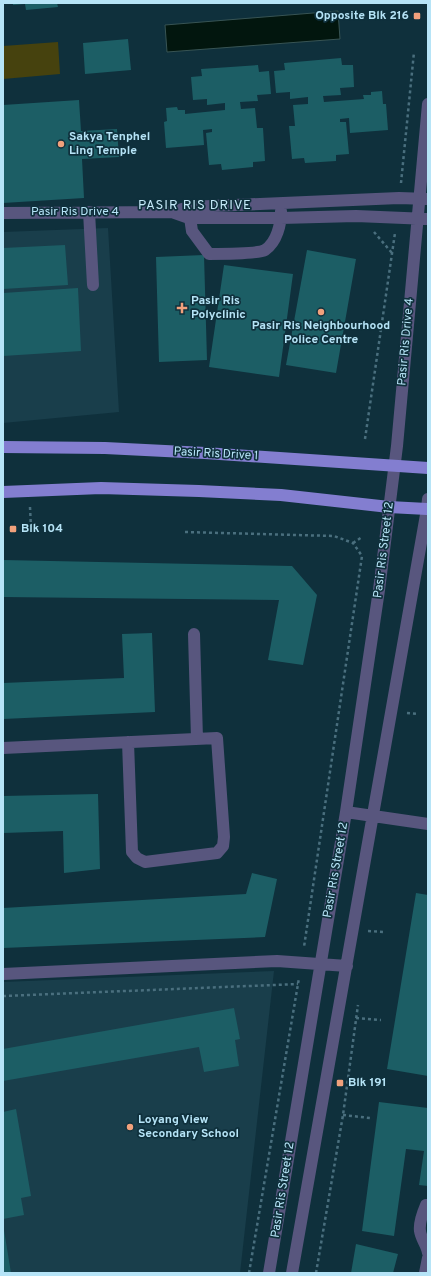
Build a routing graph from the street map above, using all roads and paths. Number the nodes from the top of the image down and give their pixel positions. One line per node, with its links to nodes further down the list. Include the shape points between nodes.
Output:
1 (414, 52): 3 (path)
2 (428, 104): 4 (street, Pasir Ris Drive 4)
3 (400, 198): 4 (street, Pasir Ris Drive 4); 5 (street, Pasir Ris Drive 4)
4 (424, 198): 11 (street, Pasir Ris Drive 4)
5 (281, 204): 7 (street, Pasir Ris Drive 4); 10 (street)
6 (89, 212): 7 (street, Pasir Ris Drive 4); 8 (street, Pasir Ris Drive 4); 14 (street)
7 (189, 212): 10 (street, Pasir Ris Drive 4); 10 (street, via 192,231 209,254 264,251 276,236)
8 (3, 213)
9 (398, 217): 10 (street, Pasir Ris Drive 4); 11 (street, Pasir Ris Drive 4); 13 (path)
10 (281, 218)
11 (422, 218): 17 (street, Pasir Ris Drive 4)
12 (373, 231): 13 (path)
13 (392, 253): 15 (path)
14 (93, 285)
15 (365, 439)
16 (3, 447): 17 (main road, Pasir Ris Drive 1, via 105,448)
17 (394, 466): 18 (main road, Pasir Ris Drive 1); 22 (street, Pasir Ris Street 12)
18 (428, 468)
19 (29, 491): 20 (main road); 22 (main road, via 101,488 198,491 281,495); 23 (path)
20 (3, 492)
21 (428, 504): 22 (main road); 32 (street, Pasir Ris Street 12)
22 (389, 507): 31 (street, Pasir Ris Street 12)
23 (31, 528)
24 (185, 532): 26 (path, via 334,536)
25 (362, 537): 26 (path)
26 (354, 543): 36 (path, via 362,556)
27 (194, 634): 28 (street)
28 (197, 739): 29 (street); 29 (street, via 217,738 223,846 217,853 145,862 136,858 132,852)
29 (128, 742): 30 (street)
30 (3, 748)
31 (346, 812): 32 (street); 37 (street, Pasir Ris Street 12)
32 (373, 816): 33 (street); 38 (street, Pasir Ris Street 12)
33 (428, 824)
34 (368, 930): 35 (path)
35 (384, 932)
36 (302, 962): 37 (street); 39 (street, via 277,960); 40 (path)
37 (320, 964): 38 (street); 50 (street, Pasir Ris Street 12)
38 (347, 966): 51 (street, Pasir Ris Street 12)
39 (3, 974)
40 (298, 984): 41 (path); 49 (path)
41 (3, 996)
42 (356, 1018): 43 (path)
43 (381, 1020)
44 (354, 1042): 45 (path)
45 (343, 1115): 46 (path); 52 (path)
46 (370, 1118)
47 (428, 1205): 48 (street, via 423,1211 420,1231)
48 (428, 1251): 53 (street)
49 (249, 1273)
50 (269, 1273)
51 (292, 1273)
52 (316, 1273)
53 (425, 1273)

